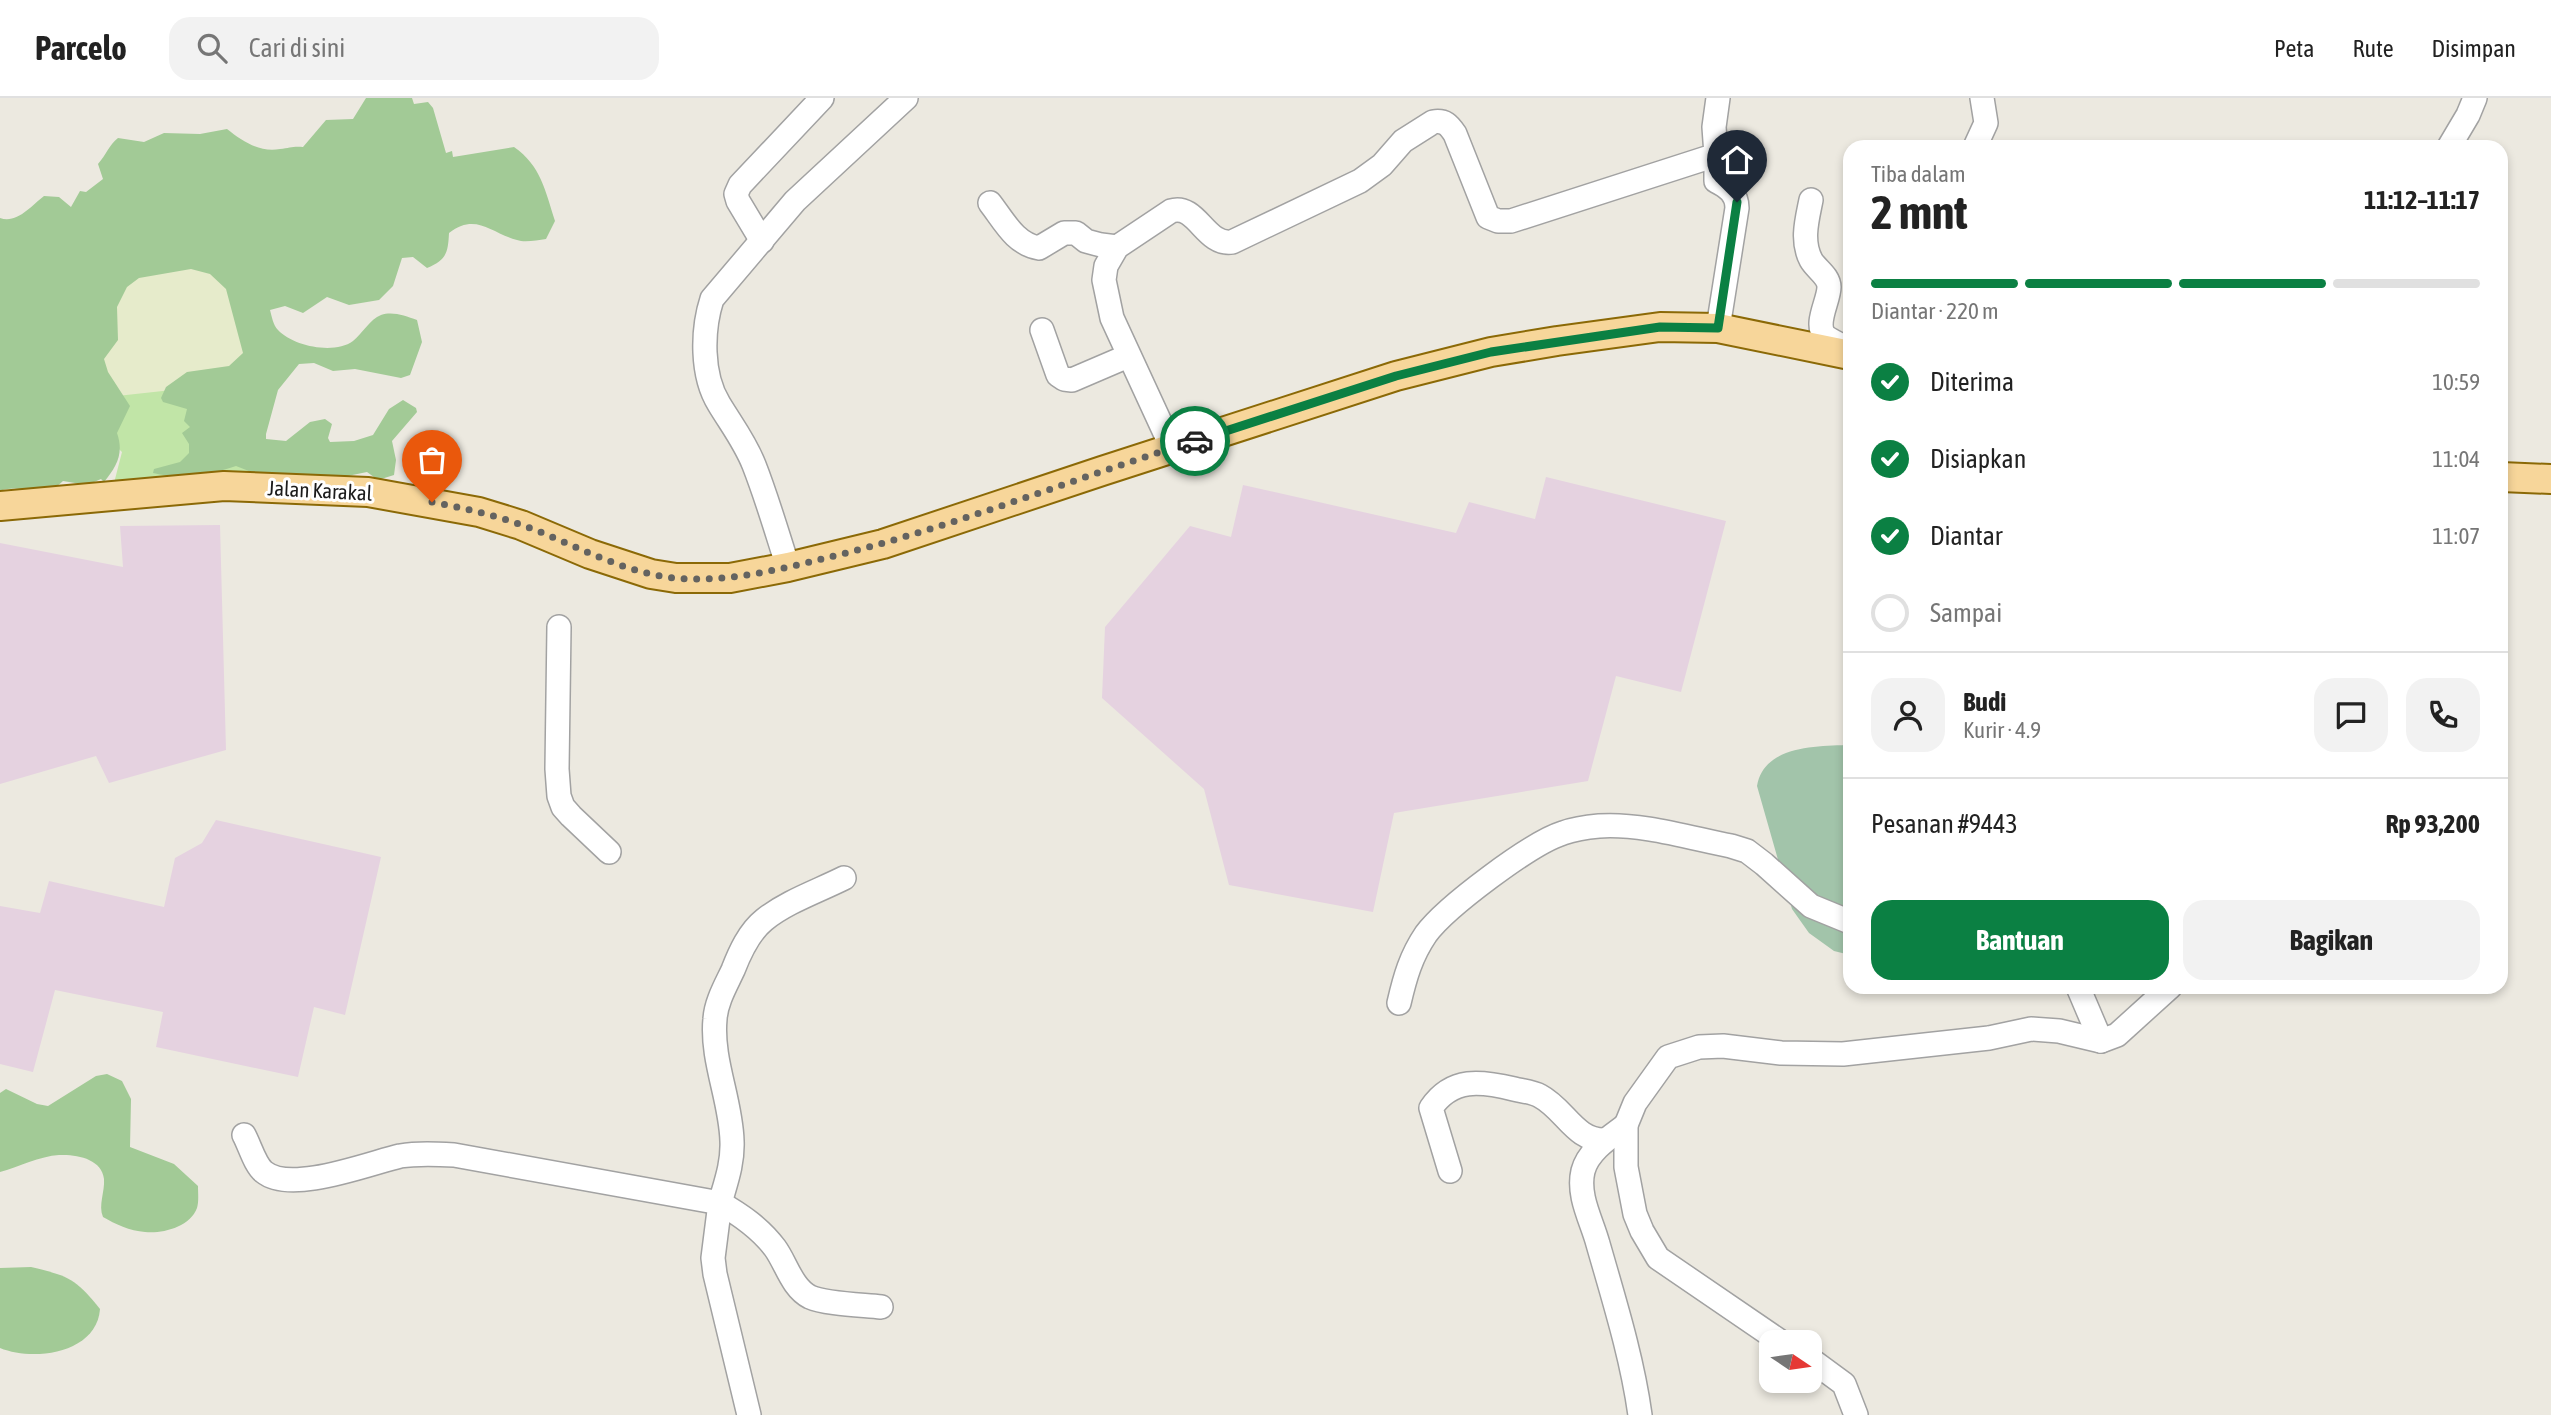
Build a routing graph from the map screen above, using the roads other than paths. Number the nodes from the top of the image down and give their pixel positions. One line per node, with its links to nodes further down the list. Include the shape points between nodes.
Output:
1 (822, 98): 11 (street, via 736,194)
2 (906, 98): 11 (street, via 795,201)
3 (1718, 98): 8 (street)
4 (1982, 98): 6 (street, via 1986,123)
5 (2475, 98): 7 (street)
6 (1978, 140)
7 (2453, 140)
8 (1716, 155): 12 (street, via 1503,222 1488,216 1455,134 1439,121 1403,141 1360,181 1232,242 1214,239 1180,209); 13 (street, via 1716,181 1731,190 1737,202)
9 (1811, 200): 15 (street, via 1808,254 1829,286 1823,332)
10 (990, 203): 12 (street, via 1028,246 1039,248 1064,233 1076,233 1086,241)
11 (762, 241): 22 (street, via 712,299 704,344 714,395 754,464)
12 (1117, 247): 17 (street, via 1104,280 1108,306)
13 (1718, 328): 16 (main road, Jalan Karakal); 18 (main road, Jalan Karakal, via 1660,327 1491,352 1396,376)
14 (1042, 330): 17 (street, via 1058,375 1064,379 1072,380)
15 (1843, 350)
16 (1843, 354)
17 (1128, 356): 18 (street)
18 (1172, 448): 22 (main road, Jalan Karakal, via 883,544)
19 (2508, 478): 20 (main road)
20 (2551, 479)
21 (0, 506): 22 (main road, Jalan Karakal, via 224,486 368,492 479,512 651,574 723,579)
22 (788, 567)
23 (559, 627): 24 (street, via 559,796 570,816)
24 (609, 852)
25 (844, 878): 35 (street, via 756,927 719,1002 715,1035 732,1142)
26 (1843, 919): 29 (street, via 1811,906 1747,851 1626,826 1584,828 1533,846 1437,922 1407,968)
27 (2080, 994): 30 (street)
28 (2162, 994): 30 (street, via 2118,1035)
29 (1399, 1003)
30 (2101, 1041): 31 (street, via 2031,1029 1843,1054 1699,1047 1668,1057 1635,1103)
31 (1626, 1125): 33 (street); 37 (street, via 1629,1190 1642,1231 1658,1258)
32 (244, 1135): 35 (street, via 260,1167 280,1178 341,1174 428,1153)
33 (1605, 1140): 34 (street, via 1595,1141 1576,1130 1561,1110 1539,1096 1489,1083 1465,1083 1440,1095 1431,1108); 40 (street, via 1583,1171 1583,1194 1637,1388)
34 (1450, 1171)
35 (720, 1203): 36 (street, via 762,1233 810,1297); 39 (street, via 715,1274)
36 (881, 1307)
37 (1763, 1330)
38 (1822, 1368): 41 (street, via 1844,1384)
39 (749, 1415)
40 (1640, 1415)
41 (1856, 1415)

